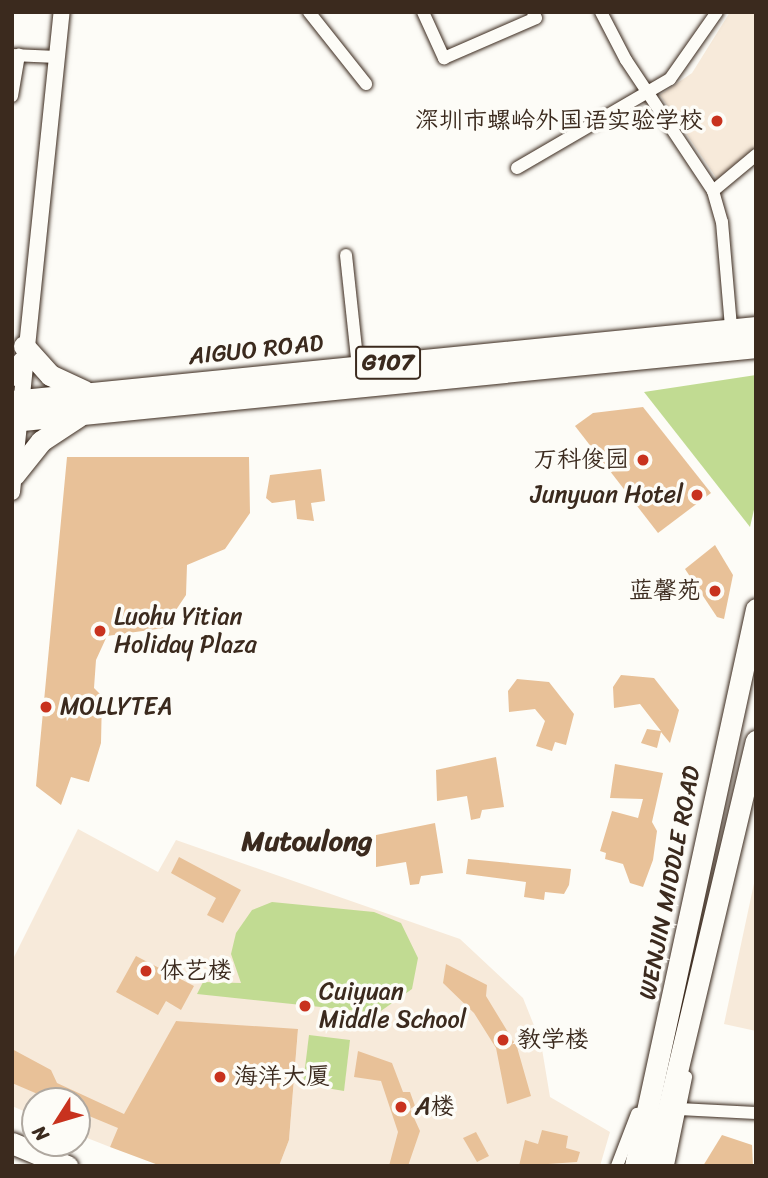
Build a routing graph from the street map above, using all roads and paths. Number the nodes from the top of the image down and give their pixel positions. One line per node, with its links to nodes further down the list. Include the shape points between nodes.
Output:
1 (62, 12): 8 (street)
2 (309, 12): 9 (street)
3 (424, 12): 6 (street, via 444,58)
4 (601, 12): 10 (street)
5 (718, 12): 10 (street, via 691,56)
6 (537, 14)
7 (16, 55): 8 (street); 11 (street)
8 (57, 57): 20 (street)
9 (366, 84)
10 (647, 92): 13 (street); 14 (street)
11 (12, 96)
12 (756, 155): 14 (street)
13 (517, 168)
14 (713, 191): 17 (street, via 722,222)
15 (346, 255): 21 (street)
16 (756, 327): 17 (main road, AIGUO ROAD / G107)
17 (732, 338): 18 (main road, AIGUO ROAD / G107); 19 (main road); 21 (main road, AIGUO ROAD / G107); 22 (main road, AIGUO ROAD / G107)
18 (756, 347)
19 (756, 356)
20 (20, 361): 22 (main road, via 50,375); 23 (street)
21 (358, 367): 22 (main road, AIGUO ROAD / G107)
22 (87, 403): 23 (main road, AIGUO ROAD / G107); 24 (main road, via 41,441)
23 (15, 410): 24 (street)
24 (13, 479)
25 (756, 609): 27 (main road, WENJIN MIDDLE ROAD)
26 (756, 743): 28 (main road, WENJIN MIDDLE ROAD)
27 (716, 777): 29 (main road, WENJIN MIDDLE ROAD); 35 (street, via 695,839 636,1118)
28 (711, 930): 29 (main road, WENJIN MIDDLE ROAD); 30 (street, via 708,978)
29 (680, 1016): 33 (main road, WENJIN MIDDLE ROAD)
30 (679, 1109): 31 (street); 33 (street)
31 (756, 1114)
32 (45, 1157): 34 (main road)
33 (656, 1157): 36 (main road); 37 (main road, WENJIN MIDDLE ROAD)
34 (66, 1166)
35 (617, 1166)
36 (629, 1166)
37 (635, 1166)

